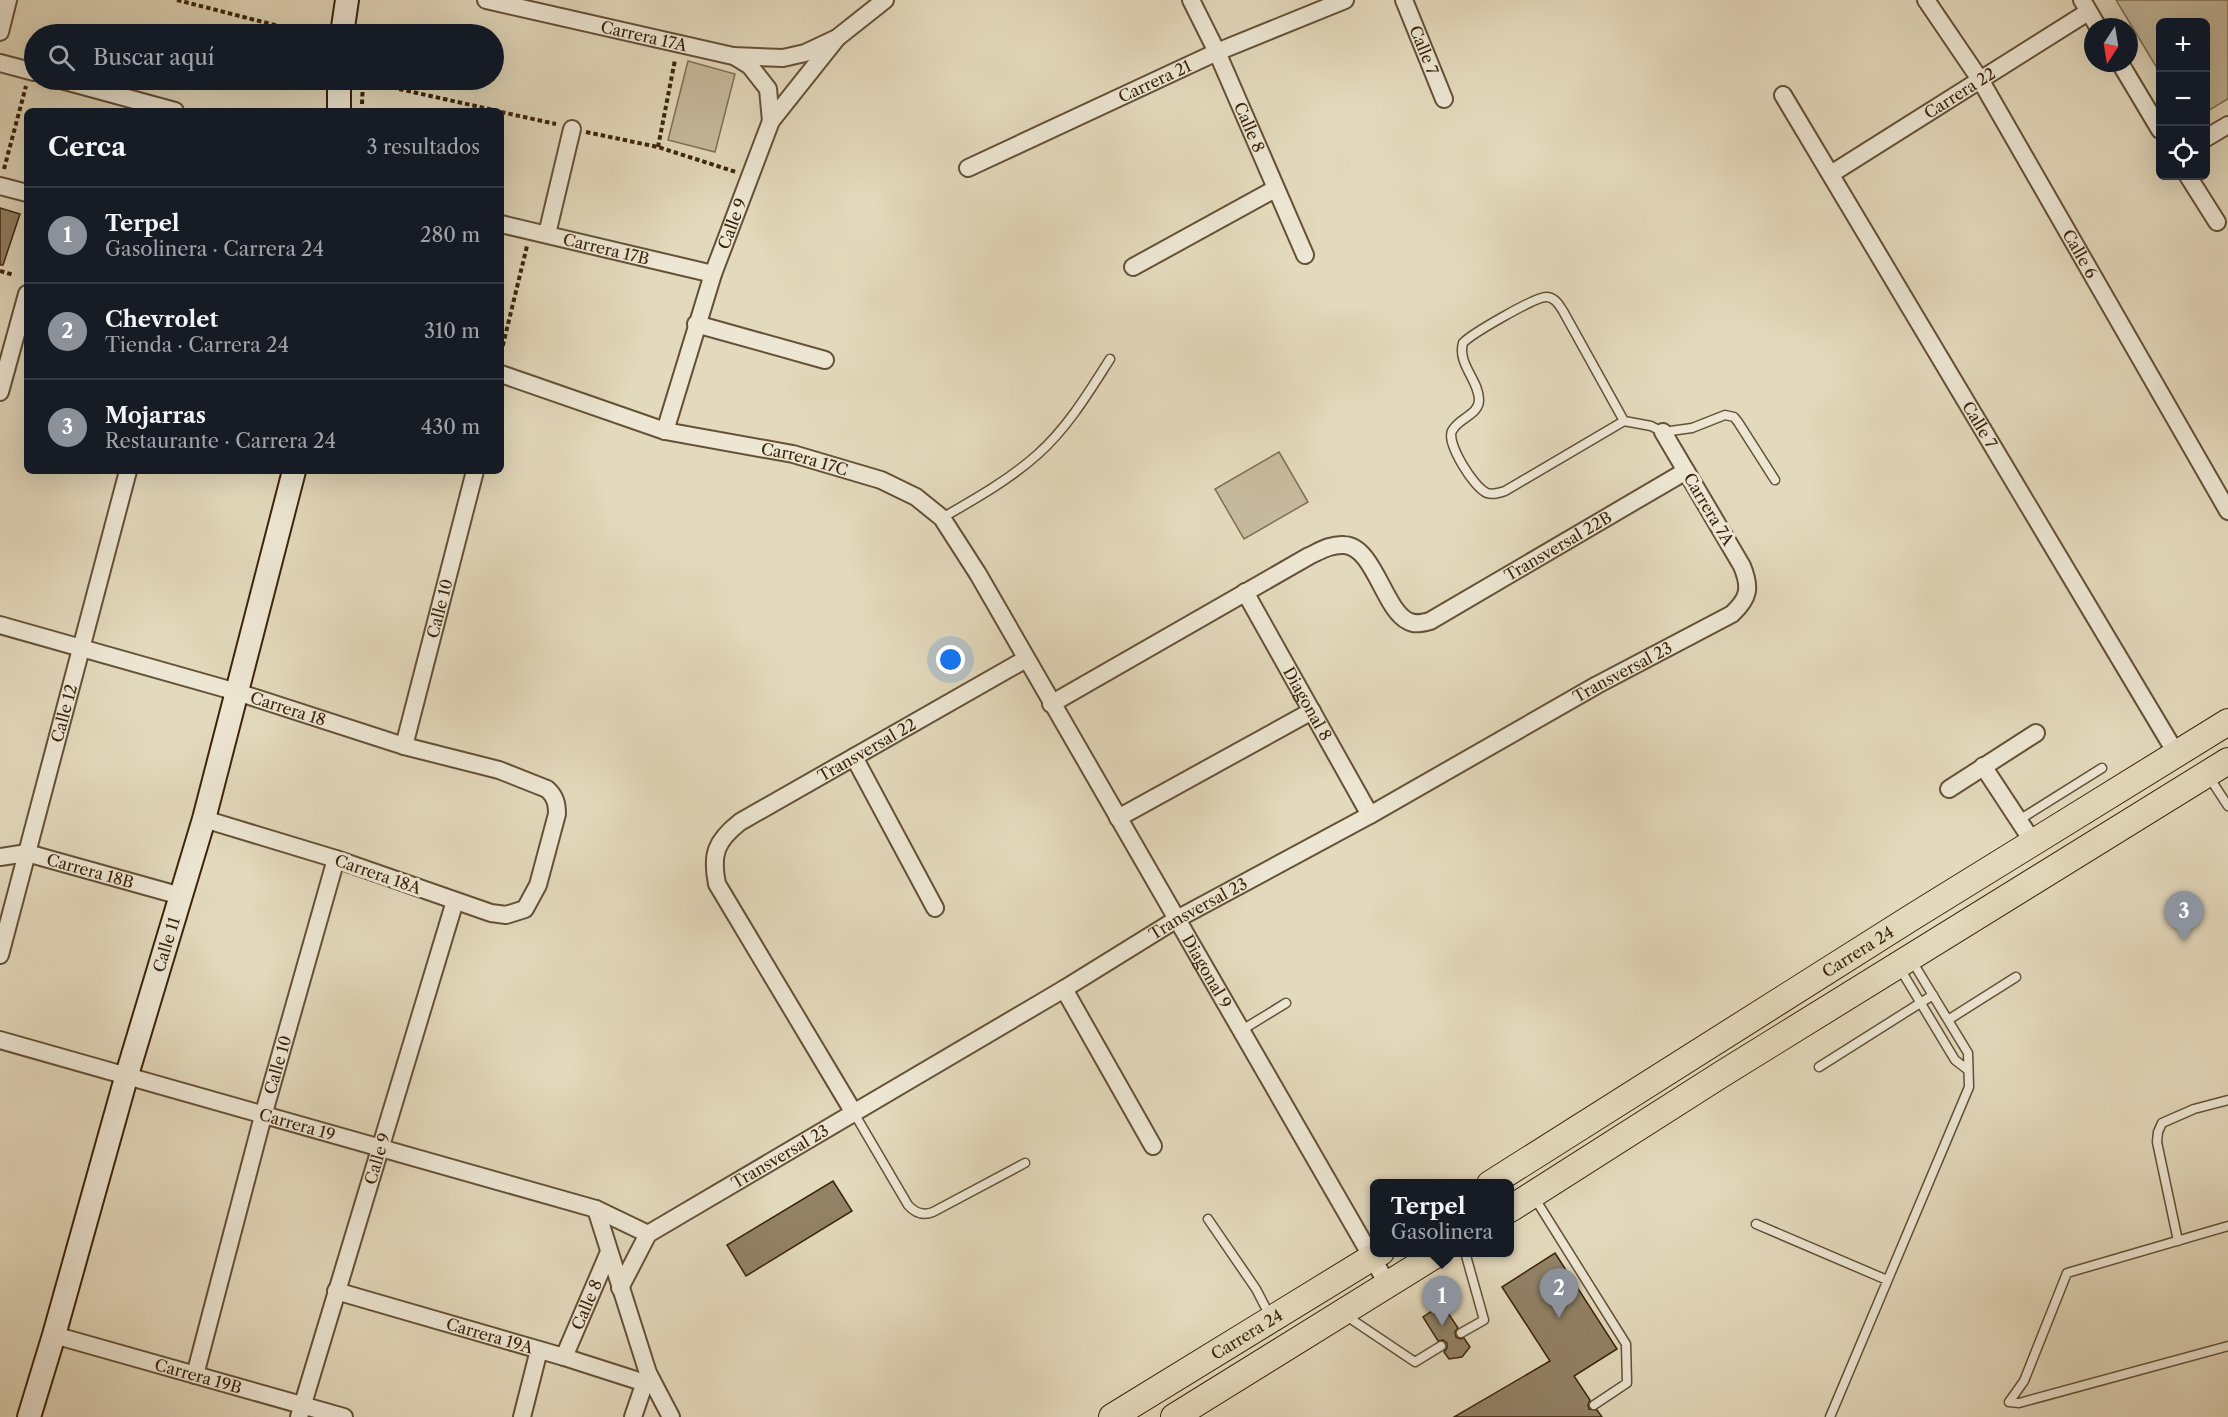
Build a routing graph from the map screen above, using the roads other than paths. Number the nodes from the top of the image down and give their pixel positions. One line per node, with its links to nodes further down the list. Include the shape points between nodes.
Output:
1 (9, 0): 11 (street)
2 (347, 0): 10 (street)
3 (486, 0): 14 (street, Carrera 17A)
4 (885, 0): 12 (street)
5 (1191, 0): 13 (street, Calle 8)
6 (1345, 0): 13 (street, Carrera 21)
7 (1404, 0): 22 (street, Calle 7)
8 (1926, 0): 18 (street, Calle 6)
9 (2085, 6): 18 (street, Carrera 22)
10 (343, 24)
11 (0, 32)
12 (837, 38): 14 (street, Carrera 17A, via 783,58); 25 (street, Calle 9)
13 (1216, 52): 30 (street, Carrera 21); 34 (street, Calle 8)
14 (733, 56): 25 (street, Carrera 17A, via 750,66 768,89)
15 (0, 63): 17 (street)
16 (2125, 72): 27 (street)
17 (24, 74)
18 (1981, 81): 31 (street, Carrera 22); 56 (street, Calle 6)
19 (98, 90): 23 (street)
20 (339, 90): 24 (street)
21 (1783, 95): 31 (street, Calle 7)
22 (1444, 99)
23 (164, 108)
24 (339, 108)
25 (771, 121): 41 (street, Calle 9)
26 (2228, 124): 29 (street)
27 (2158, 126)
28 (572, 129): 38 (street)
29 (2210, 135)
30 (968, 168)
31 (1831, 174): 69 (street, Calle 7)
32 (2191, 180): 36 (street)
33 (0, 186): 35 (street)
34 (1275, 189): 39 (street, Calle 8); 40 (street)
35 (24, 192)
36 (2217, 222)
37 (504, 225): 38 (street, Carrera 17B)
38 (547, 234): 41 (street, Carrera 17B)
39 (1305, 255)
40 (1132, 267)
41 (713, 274): 43 (street, Calle 9)
42 (24, 305): 47 (street)
43 (696, 324): 45 (street); 49 (street, Calle 9)
44 (1110, 358): 57 (lane, via 1078,409 1039,453 996,487)
45 (825, 360)
46 (504, 375): 49 (street, Carrera 17C)
47 (0, 392)
48 (1624, 421): 48 (lane, via 1505,491 1486,493 1473,482 1451,439 1453,429 1478,405 1478,392 1461,353 1462,343 1540,298 1552,298); 50 (lane)
49 (665, 431): 57 (street, Carrera 17C, via 793,454 882,480 916,497)
50 (1663, 432): 51 (street, Carrera 7A); 55 (lane, via 1692,428 1730,415)
51 (1686, 471): 58 (street, Carrera 7A, via 1742,566); 59 (street, Transversal 22B, via 1430,621 1418,624 1403,619 1366,560 1342,544 1328,547)
52 (127, 474): 61 (street, Calle 12)
53 (293, 474): 63 (street, Calle 11)
54 (474, 474): 68 (street, Calle 10)
55 (1775, 480)
56 (2228, 511)
57 (942, 518): 62 (street, Carrera 17C)
58 (1748, 590): 76 (street, Transversal 23, via 1732,614 1597,685)
59 (1245, 592): 64 (street); 65 (street, Diagonal 8)
60 (0, 625): 61 (street, Carrera 18)
61 (81, 648): 63 (street, Carrera 18); 81 (street, Calle 12)
62 (1026, 659): 64 (street, Diagonal 9); 70 (street, Transversal 22)
63 (237, 692): 68 (street, Carrera 18); 78 (street, Calle 11)
64 (1051, 704): 77 (street, Diagonal 9)
65 (1312, 711): 76 (street, Diagonal 8); 77 (street)
66 (2228, 722): 69 (main road, Carrera 24)
67 (2036, 733): 71 (street)
68 (404, 746): 84 (street, Carrera 18, via 499,770 538,784 553,794 557,814)
69 (2176, 753): 80 (main road, Carrera 24)
70 (854, 757): 87 (street); 103 (street, Transversal 22, via 740,822 725,834 713,864 717,884)
71 (1983, 766): 74 (street); 79 (street)
72 (2102, 768): 79 (lane)
73 (2217, 768): 75 (lane); 90 (main road, Carrera 24)
74 (1949, 789)
75 (2228, 806)
76 (1370, 815): 88 (street, Transversal 23)
77 (1118, 818): 88 (street, Diagonal 9)
78 (204, 819): 83 (street, Carrera 18A); 85 (street, Calle 11)
79 (2019, 820): 80 (street)
80 (2033, 842): 108 (main road, Carrera 24)
81 (27, 853): 82 (street, Carrera 18B); 85 (street, Carrera 18B); 89 (street, Calle 12)
82 (0, 857)
83 (336, 859): 86 (street, Carrera 18A); 104 (street, Calle 10)
84 (538, 885): 86 (street, Carrera 18A, via 525,909 506,915)
85 (181, 896): 101 (street, Calle 11)
86 (454, 901): 106 (street, Calle 9)
87 (934, 908)
88 (1177, 919): 92 (street, Transversal 23); 97 (street, Diagonal 9)
89 (0, 955)
90 (1904, 962): 93 (lane); 95 (lane); 109 (main road, Carrera 24)
91 (2016, 977): 96 (lane)
92 (1064, 989): 103 (street, Transversal 23); 105 (street)
93 (1933, 995): 95 (lane); 96 (lane)
94 (1286, 1003): 97 (lane)
95 (1921, 1003): 99 (lane); 100 (lane, via 1955,1060)
96 (1948, 1020): 100 (lane, via 1968,1053)
97 (1242, 1030): 117 (street, Diagonal 9)
98 (0, 1041): 101 (street, Carrera 19)
99 (1819, 1067)
100 (1968, 1070): 123 (lane, via 1969,1087)
101 (126, 1078): 104 (street, Carrera 19); 130 (street, Calle 11)
102 (2228, 1100): 116 (lane, via 2162,1123 2158,1132)
103 (854, 1113): 107 (lane, via 909,1205 920,1214 933,1212); 115 (street, Transversal 23)
104 (263, 1116): 106 (street, Carrera 19); 135 (street, Calle 10)
105 (1152, 1146)
106 (379, 1147): 111 (street, Carrera 19); 126 (street, Calle 9)
107 (1025, 1163)
108 (1498, 1179)
109 (1532, 1194): 110 (main road, Carrera 24); 137 (lane, via 1626,1344 1627,1383)
110 (1514, 1206)
111 (596, 1209): 115 (street); 118 (street)
112 (1208, 1220): 128 (lane)
113 (1756, 1224): 123 (lane)
114 (2228, 1226): 116 (lane)
115 (648, 1234): 125 (street)
116 (2178, 1241): 132 (lane, via 2067,1274 2024,1381 2009,1402 2019,1403)
117 (1370, 1243)
118 (609, 1252): 125 (street); 134 (street, Calle 8)
119 (1374, 1257): 128 (main road, Carrera 24)
120 (1378, 1257): 124 (street, Diagonal 9)
121 (1432, 1257): 124 (main road, Carrera 24)
122 (1466, 1257): 129 (lane, via 1484,1320)
123 (1887, 1280): 146 (lane)
124 (1388, 1285): 127 (main road, Carrera 24)
125 (620, 1288): 136 (street)
126 (336, 1291): 133 (street, Carrera 19A); 138 (street, Calle 9)
127 (1342, 1313): 131 (lane, via 1415,1362); 145 (main road, Carrera 24)
128 (1272, 1319): 144 (main road, Carrera 24)
129 (1461, 1334)
130 (54, 1335): 135 (street, Carrera 19B); 139 (street, Calle 11)
131 (1441, 1346)
132 (2228, 1346)
133 (539, 1350): 134 (street, Carrera 19A); 141 (street)
134 (564, 1357): 136 (street, Carrera 19A)
135 (195, 1375): 138 (street, Carrera 19B)
136 (647, 1378): 142 (street); 143 (street)
137 (1594, 1405)
138 (300, 1411): 140 (street, Carrera 19B)
139 (29, 1417)
140 (344, 1417)
141 (522, 1417)
142 (633, 1417)
143 (671, 1417)
144 (1112, 1417)
145 (1174, 1417)
146 (1830, 1417)

